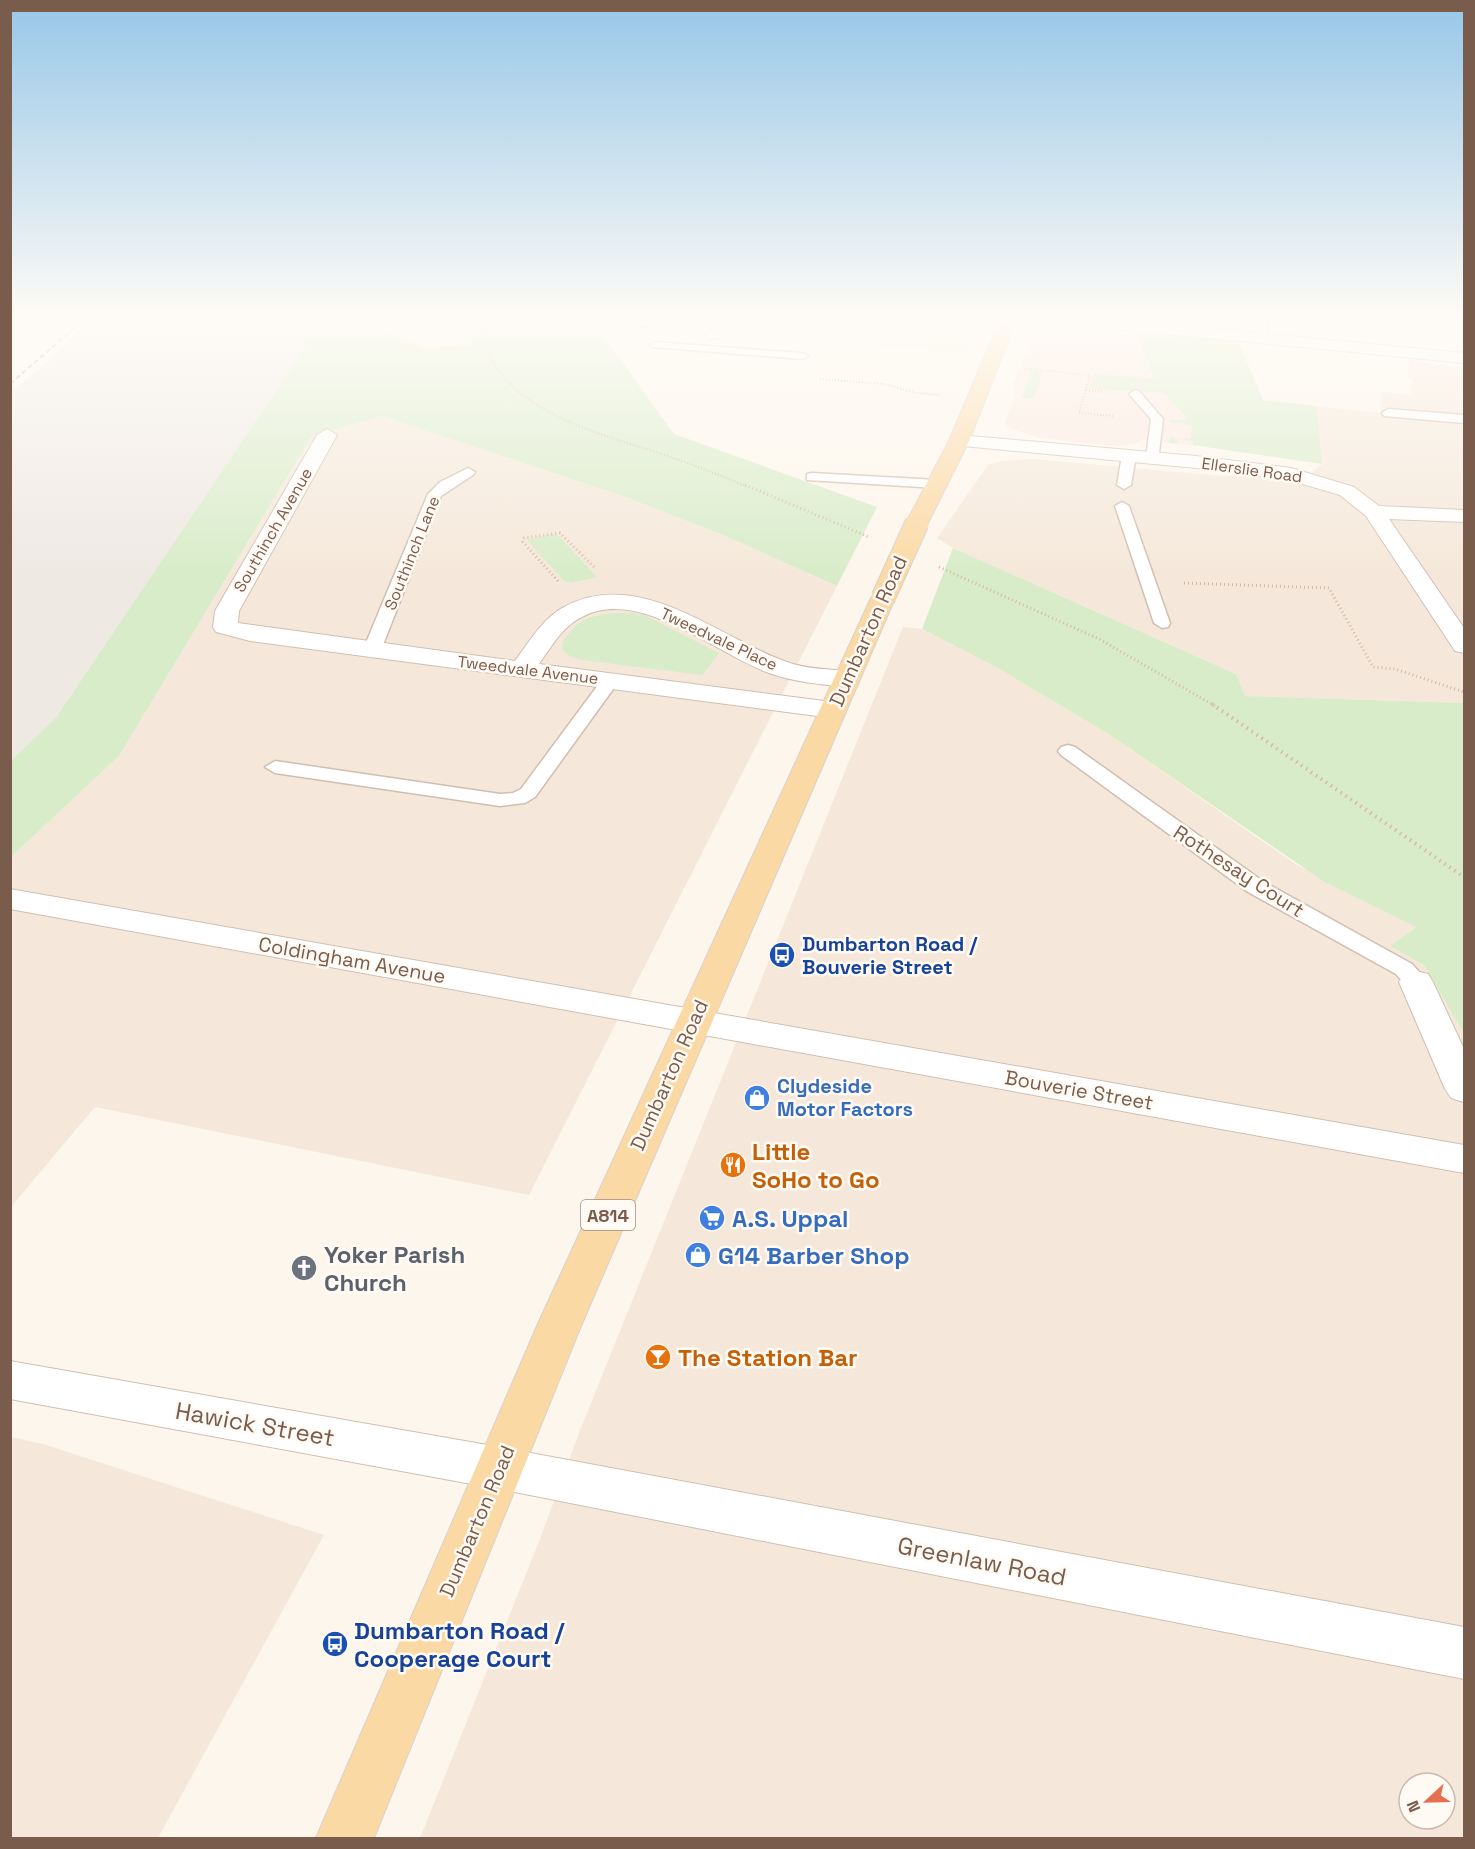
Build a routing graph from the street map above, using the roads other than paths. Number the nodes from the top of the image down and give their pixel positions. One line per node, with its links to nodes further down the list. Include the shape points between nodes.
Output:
1 (974, 404): 6 (main road, Dumbarton Road / A814)
2 (1144, 404): 8 (lane, via 1157,419)
3 (1389, 413): 4 (lane)
4 (1464, 419)
5 (327, 435): 17 (street, Southinch Avenue, via 227,611)
6 (959, 441): 7 (street, Ellerslie Road); 11 (main road, Dumbarton Road / A814)
7 (1129, 456): 8 (street, Ellerslie Road); 12 (lane)
8 (1153, 458): 14 (street, Ellerslie Road, via 1308,477 1347,491)
9 (468, 472): 19 (lane, Southinch Lane, via 435,494)
10 (812, 477): 11 (lane)
11 (937, 484): 22 (main road, Dumbarton Road / A814, bridge)
12 (1124, 485)
13 (1122, 506): 16 (lane)
14 (1374, 512): 15 (street); 18 (street, Ellerslie Road)
15 (1464, 516)
16 (1162, 623)
17 (225, 627): 19 (street, Tweedvale Avenue, via 249,634)
18 (1464, 646)
19 (372, 650): 20 (street, Tweedvale Avenue)
20 (522, 669): 21 (street, Tweedvale Avenue); 22 (street, Tweedvale Place, via 557,625 582,607 628,602 662,612)
21 (610, 681): 22 (street, Tweedvale Avenue); 24 (lane, via 528,793 518,799 500,800)
22 (839, 694): 27 (main road, Dumbarton Road / A814)
23 (1068, 751): 26 (lane, Rothesay Court, via 1256,887 1404,969)
24 (274, 767)
25 (10, 899): 27 (street, Coldingham Avenue)
26 (1416, 982): 28 (street)
27 (693, 1021): 29 (street, Bouverie Street); 31 (main road, Dumbarton Road / A814)
28 (1464, 1089)
29 (1464, 1159)
30 (10, 1380): 31 (street, Hawick Street)
31 (499, 1468): 32 (street, Greenlaw Road); 33 (main road, Dumbarton Road / A814)
32 (1464, 1653)
33 (345, 1839)

